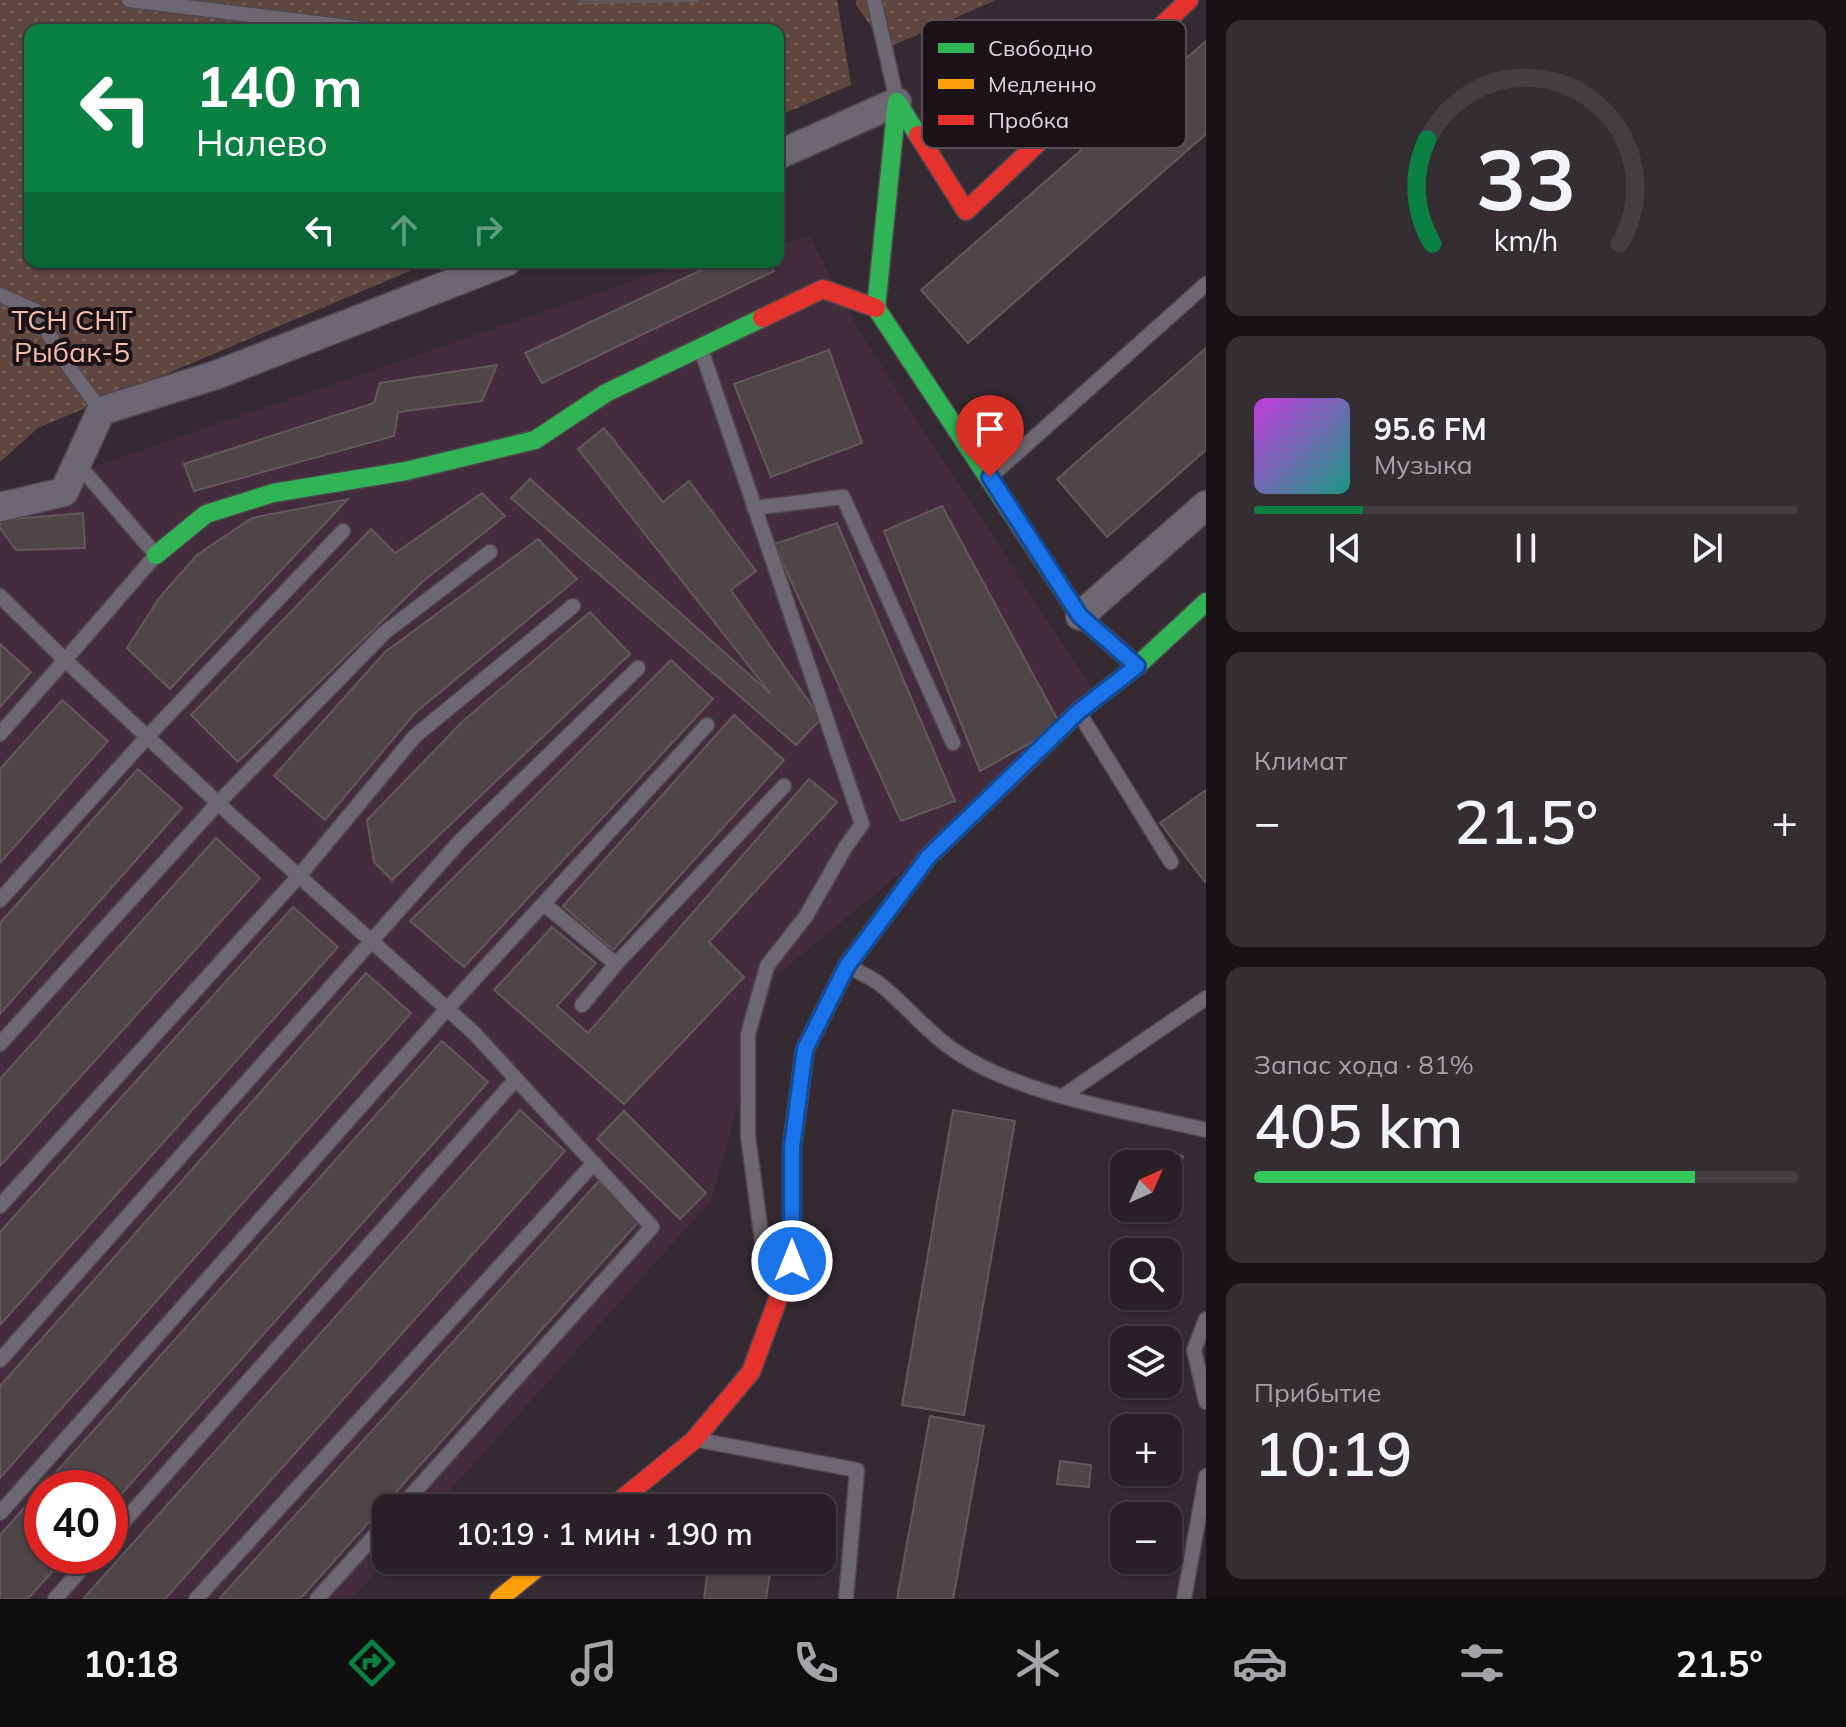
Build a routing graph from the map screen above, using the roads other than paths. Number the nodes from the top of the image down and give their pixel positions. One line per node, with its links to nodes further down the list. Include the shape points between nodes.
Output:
1 (129, 0): 5 (lane)
2 (874, 0): 6 (lane)
3 (1189, 0): 4 (street)
4 (1168, 20)
5 (324, 24)
6 (897, 102): 7 (street); 10 (street); 14 (street)
7 (922, 141)
8 (926, 148): 9 (street, via 966,211)
9 (1033, 148)
10 (784, 150)
11 (491, 268): 16 (street, via 216,375)
12 (1206, 284): 18 (lane)
13 (0, 295): 16 (lane, via 36,311)
14 (876, 308): 15 (street, via 823,289); 18 (street)
15 (701, 349): 21 (lane); 24 (street, via 606,393 535,440 406,471 260,497 206,514)
16 (101, 411): 17 (street)
17 (77, 463): 20 (street, via 64,492); 24 (lane)
18 (990, 477): 28 (street)
19 (1206, 505): 28 (street)
20 (0, 507)
21 (754, 508): 36 (lane, via 843,497); 55 (lane, via 862,824 806,916 767,966 748,1034 750,1151 762,1241)
22 (343, 531): 35 (lane)
23 (490, 552): 38 (lane, via 384,633)
24 (156, 555): 29 (lane)
25 (0, 596): 29 (lane)
26 (1206, 602): 30 (street)
27 (573, 606): 40 (lane, via 415,736)
28 (1080, 616): 30 (street)
29 (65, 660): 34 (lane); 35 (lane)
30 (1137, 666): 32 (street)
31 (638, 668): 43 (lane, via 461,840)
32 (1078, 712): 39 (lane); 45 (street, via 928,857)
33 (707, 725): 42 (lane)
34 (0, 734)
35 (147, 737): 38 (lane); 41 (lane)
36 (953, 743)
37 (784, 786): 44 (lane)
38 (218, 803): 40 (lane); 49 (lane)
39 (1171, 862)
40 (299, 876): 43 (lane); 54 (lane)
41 (0, 900)
42 (544, 904): 44 (lane); 48 (lane)
43 (372, 941): 48 (lane); 57 (lane)
44 (616, 964): 47 (lane)
45 (847, 966): 51 (lane, via 877,983 956,1052 995,1073); 55 (street, via 805,1049 792,1147 792,1261)
46 (1206, 998): 51 (lane)
47 (582, 1005)
48 (447, 1009): 50 (lane); 63 (lane)
49 (0, 1044)
50 (516, 1079): 53 (lane); 64 (lane)
51 (1063, 1096): 52 (lane)
52 (1206, 1130)
53 (594, 1163): 61 (lane, via 652,1227); 70 (lane)
54 (0, 1206)
55 (782, 1289): 59 (street, via 751,1372)
56 (1206, 1319): 58 (lane, via 1194,1350)
57 (0, 1360)
58 (1206, 1402)
59 (694, 1440): 62 (street); 72 (lane, via 857,1470)
60 (1206, 1476): 73 (lane)
61 (413, 1494)
62 (628, 1494)
63 (0, 1513)
64 (128, 1517)
65 (372, 1538): 71 (lane)
66 (77, 1574): 69 (lane)
67 (533, 1574): 68 (street)
68 (511, 1595)
69 (55, 1599)
70 (196, 1599)
71 (317, 1599)
72 (846, 1599)
73 (1184, 1599)

